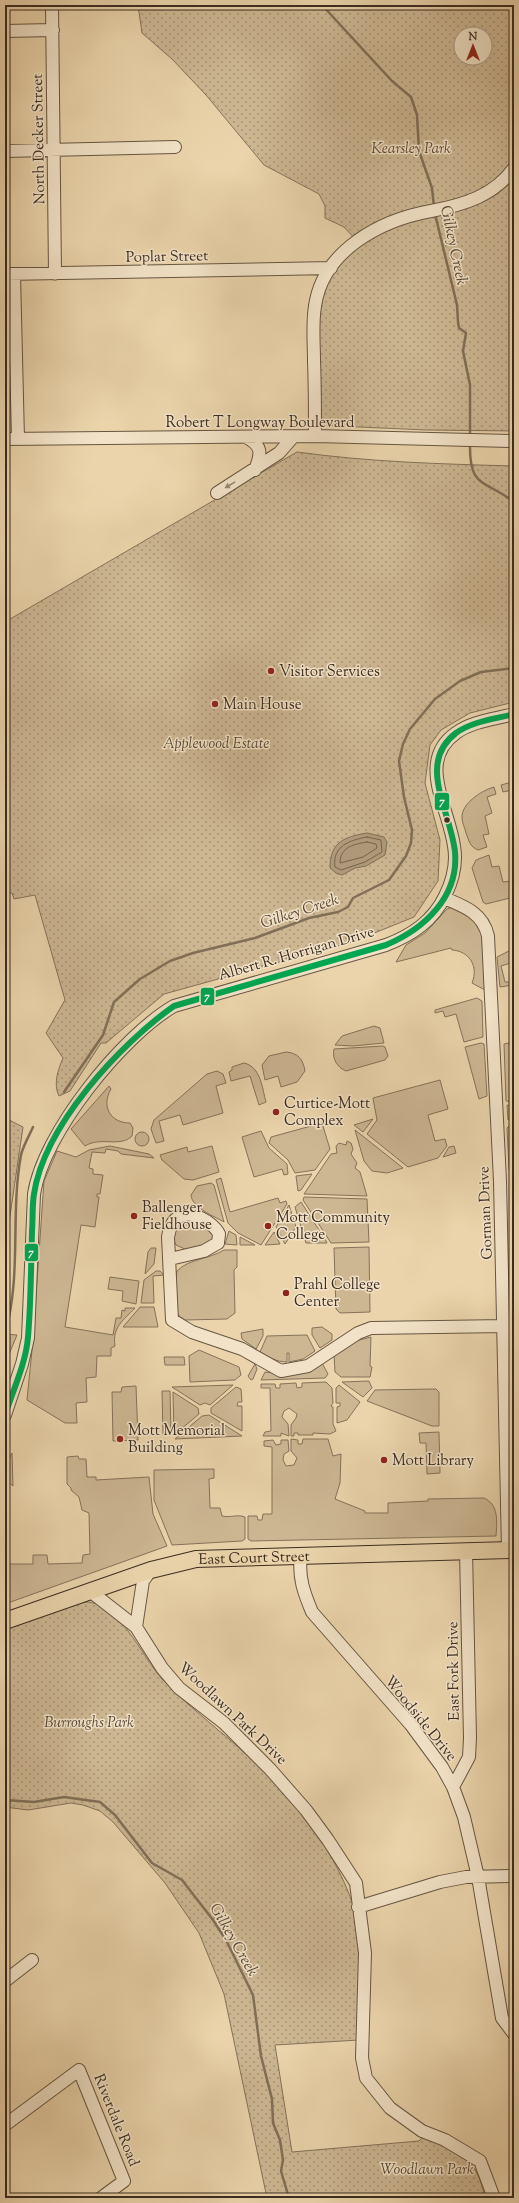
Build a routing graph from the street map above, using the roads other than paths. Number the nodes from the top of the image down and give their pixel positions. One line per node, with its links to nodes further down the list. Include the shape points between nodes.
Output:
1 (52, 5): 2 (street, North Decker Street)
2 (53, 30): 3 (street); 5 (street, North Decker Street)
3 (5, 31)
4 (175, 147): 5 (street)
5 (54, 150): 6 (street); 10 (street, North Decker Street)
6 (5, 151)
7 (512, 174): 8 (street, via 487,194 467,203 388,223 356,240)
8 (331, 268): 10 (street, Poplar Street); 11 (street, via 322,284 315,306)
9 (10, 274): 10 (street, Poplar Street); 15 (street)
10 (55, 274)
11 (315, 436): 13 (street, Robert T Longway Boulevard); 16 (street, Robert T Longway Boulevard)
12 (246, 437): 13 (street, Robert T Longway Boulevard); 15 (street, Robert T Longway Boulevard); 17 (street, via 257,444 260,450)
13 (293, 437): 17 (street, via 279,453)
14 (5, 439): 15 (street, Robert T Longway Boulevard)
15 (18, 439)
16 (514, 441)
17 (255, 470): 18 (street, one-way to 18)
18 (217, 493)
19 (514, 714): 20 (street, Albert R. Horrigan Drive, via 465,728 450,738 438,757 436,776 455,856 453,876)
20 (444, 898): 22 (street, Gorman Drive, via 474,912 482,920 488,936 499,1145); 23 (street, Albert R. Horrigan Drive, via 429,920 398,940 174,1006 154,1019 101,1073 52,1143 38,1175 34,1194 28,1338)
21 (170, 1259): 21 (street, via 204,1252 218,1243 219,1234 214,1226 196,1216 186,1214 169,1227); 22 (street, via 172,1320 192,1332 242,1350 281,1370 308,1366 358,1333 371,1328)
22 (504, 1326): 24 (street, Gorman Drive)
23 (5, 1414)
24 (511, 1550): 25 (main road, East Court Street)
25 (466, 1551): 26 (main road, East Court Street); 31 (street, East Fork Drive, via 470,1738 468,1757)
26 (301, 1556): 27 (main road, East Court Street, via 196,1559); 31 (street, Woodside Drive, via 302,1589 312,1612 411,1725 442,1767)
27 (151, 1570): 28 (main road, East Court Street); 30 (street, via 143,1581)
28 (90, 1591): 29 (main road, East Court Street); 30 (street, Woodlawn Park Drive)
29 (5, 1621)
30 (136, 1628): 34 (street, Woodlawn Park Drive, via 162,1668 179,1688 224,1723 270,1768 306,1810 356,1883)
31 (453, 1787): 33 (street, Woodside Drive, via 464,1817)
32 (514, 1876): 33 (street)
33 (478, 1877): 34 (street, via 440,1882); 37 (street, Woodside Drive, via 502,2018)
34 (358, 1907): 40 (street, Woodlawn Park Drive, via 365,1953 362,2058 366,2078 390,2108 422,2132 445,2140 480,2161)
35 (32, 1960): 36 (street)
36 (5, 1980)
37 (514, 2034)
38 (5, 2125): 39 (street, Riverdale Road, via 79,2070 124,2181)
39 (101, 2198)
40 (494, 2198)

